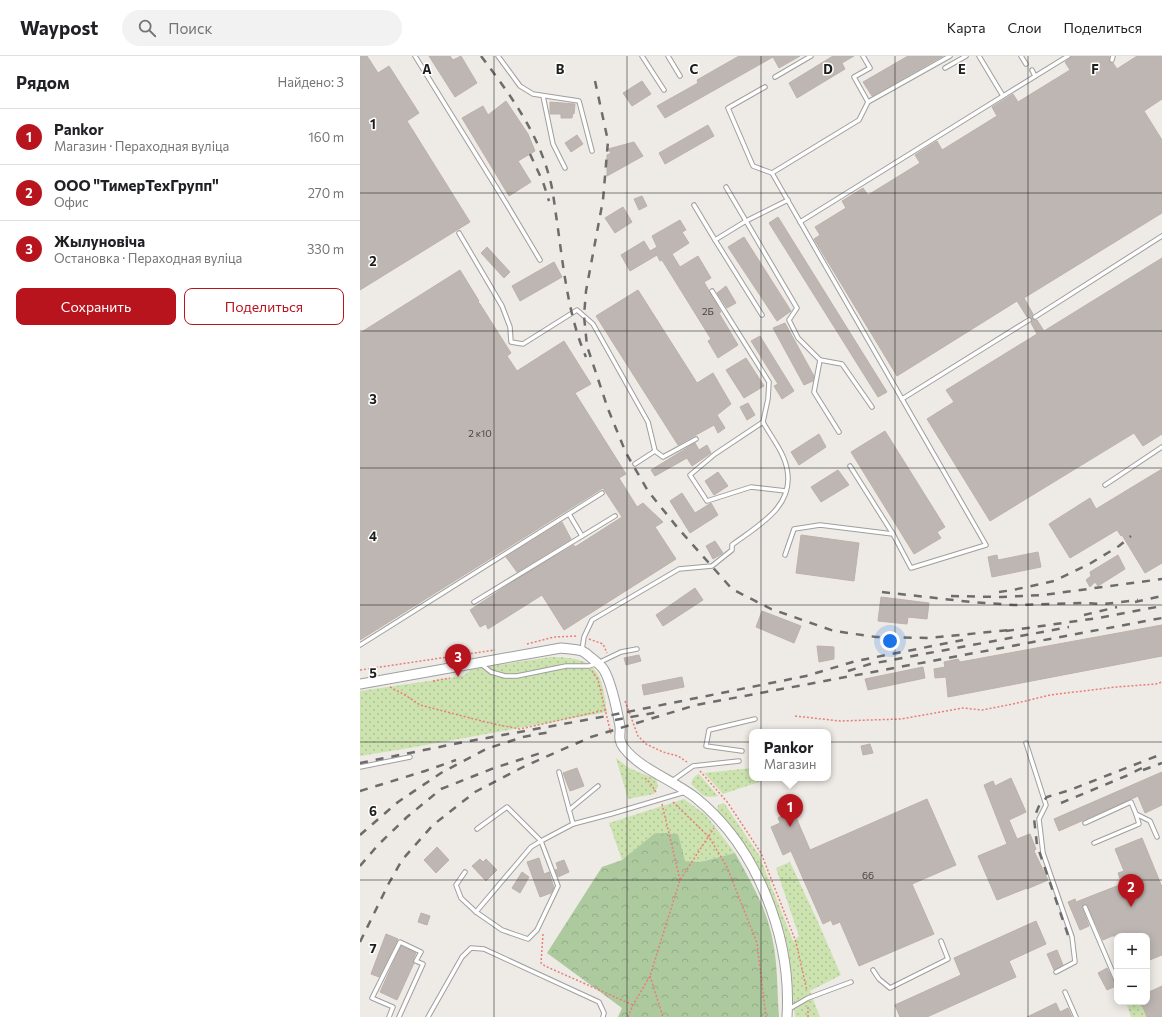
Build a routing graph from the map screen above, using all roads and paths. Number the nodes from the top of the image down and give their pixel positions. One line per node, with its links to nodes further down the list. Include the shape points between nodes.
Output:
1 (415, 56): 36 (lane)
2 (498, 56): 22 (lane, via 520,86 533,94)
3 (642, 56): 21 (lane)
4 (668, 56): 17 (lane)
5 (811, 56): 19 (lane)
6 (863, 56): 24 (lane, via 870,68 854,77)
7 (950, 56): 24 (lane)
8 (966, 56): 15 (lane)
9 (979, 56): 23 (lane)
10 (1021, 56): 14 (lane)
11 (1068, 56): 18 (lane)
12 (1113, 56): 13 (lane)
13 (1112, 60)
14 (1026, 64)
15 (945, 68)
16 (1032, 70): 18 (lane)
17 (680, 76)
18 (1035, 76): 23 (lane)
19 (775, 77)
20 (765, 87): 27 (lane, via 728,108 753,166)
21 (664, 90)
22 (543, 96): 25 (lane, via 579,102); 26 (lane, via 553,144)
23 (1003, 96): 32 (lane)
24 (868, 102): 27 (lane, via 859,120)
25 (592, 150)
26 (565, 168)
27 (772, 173): 29 (lane)
28 (726, 187): 31 (lane)
29 (788, 200): 31 (lane); 32 (lane)
30 (694, 206): 35 (lane)
31 (746, 221): 35 (lane); 41 (lane, via 798,308 789,320 798,338)
32 (800, 222): 42 (lane)
33 (459, 233): 48 (lane, via 502,306 510,327 511,342 523,344 578,310 593,324 648,422)
34 (1162, 236): 39 (lane)
35 (715, 240): 38 (lane)
36 (540, 260)
37 (712, 291): 44 (lane, via 769,382)
38 (762, 315)
39 (1035, 317)
40 (1029, 320): 42 (lane)
41 (820, 360): 43 (lane, via 842,364); 45 (lane, via 814,392)
42 (902, 399): 56 (lane, via 986,545 911,568)
43 (872, 407)
44 (763, 422): 52 (lane, via 783,456 787,469); 52 (lane, via 714,454 690,475 707,501 751,487)
45 (838, 432)
46 (696, 439): 48 (lane, via 663,457)
47 (1162, 447): 51 (lane)
48 (655, 451): 49 (lane)
49 (635, 464)
50 (850, 466): 56 (lane)
51 (1105, 485)
52 (786, 491): 62 (lane, via 782,503 772,515 732,545 732,550 712,566 679,569 592,620 584,637)
53 (602, 493): 54 (lane)
54 (569, 514): 57 (lane); 60 (lane)
55 (615, 516): 57 (lane)
56 (893, 534): 58 (lane, via 820,525 794,529)
57 (582, 536): 59 (lane)
58 (785, 555)
59 (474, 602)
60 (360, 645)
61 (637, 649): 64 (lane, via 621,652)
62 (582, 651): 63 (street, via 560,648); 64 (street)
63 (480, 663): 64 (lane, via 491,672 505,676); 66 (street)
64 (598, 663): 77 (street, via 609,681 620,728 619,738 624,748 642,764)
65 (1162, 682): 69 (path, via 1050,695 982,710 963,708 901,719 840,721)
66 (360, 684)
67 (390, 688): 68 (path, via 420,705 520,729)
68 (605, 710)
69 (795, 716)
70 (755, 719): 72 (lane, via 708,730 706,746)
71 (1026, 743): 97 (lane, via 1046,804 1039,819 1043,853 1072,937 1075,962)
72 (742, 751)
73 (410, 757): 75 (lane)
74 (739, 761): 77 (lane, via 693,766)
75 (360, 767)
76 (559, 772): 81 (lane)
77 (672, 781): 79 (street)
78 (598, 786): 81 (lane)
79 (688, 792): 80 (lane); 83 (street)
80 (668, 797): 85 (lane); 87 (path)
81 (569, 810): 85 (lane)
82 (1136, 814): 84 (lane, via 1131,802); 88 (lane, via 1150,821); 90 (lane, via 1139,824)
83 (720, 820): 87 (path); 103 (street, via 750,863 770,904 785,964)
84 (1086, 823)
85 (573, 824): 89 (lane)
86 (477, 829): 89 (lane, via 507,807)
87 (709, 837): 99 (path, via 680,880); 110 (path, via 727,867 757,943)
88 (1157, 837)
89 (541, 841): 93 (lane, via 531,847); 93 (lane, via 558,886 538,930 528,939 502,930)
90 (1094, 843)
91 (465, 872): 93 (lane, via 456,885 461,898)
92 (1085, 908): 98 (lane)
93 (476, 912)
94 (543, 932): 102 (path, via 541,963)
95 (941, 941): 96 (lane, via 948,959 890,988)
96 (873, 970)
97 (1056, 972)
98 (1114, 975)
99 (650, 976): 102 (path); 109 (path)
100 (851, 982): 103 (lane, via 808,998)
101 (1065, 992): 111 (lane)
102 (633, 1005): 108 (path)
103 (788, 1013)
104 (389, 1017): 105 (lane, via 393,1007 372,998 400,942 421,952 416,961 423,964)
105 (399, 1017)
106 (428, 1017): 107 (lane, via 462,957 471,948 484,949 599,1002)
107 (603, 1017)
108 (628, 1017)
109 (663, 1017)
110 (766, 1017)
111 (1076, 1017)

